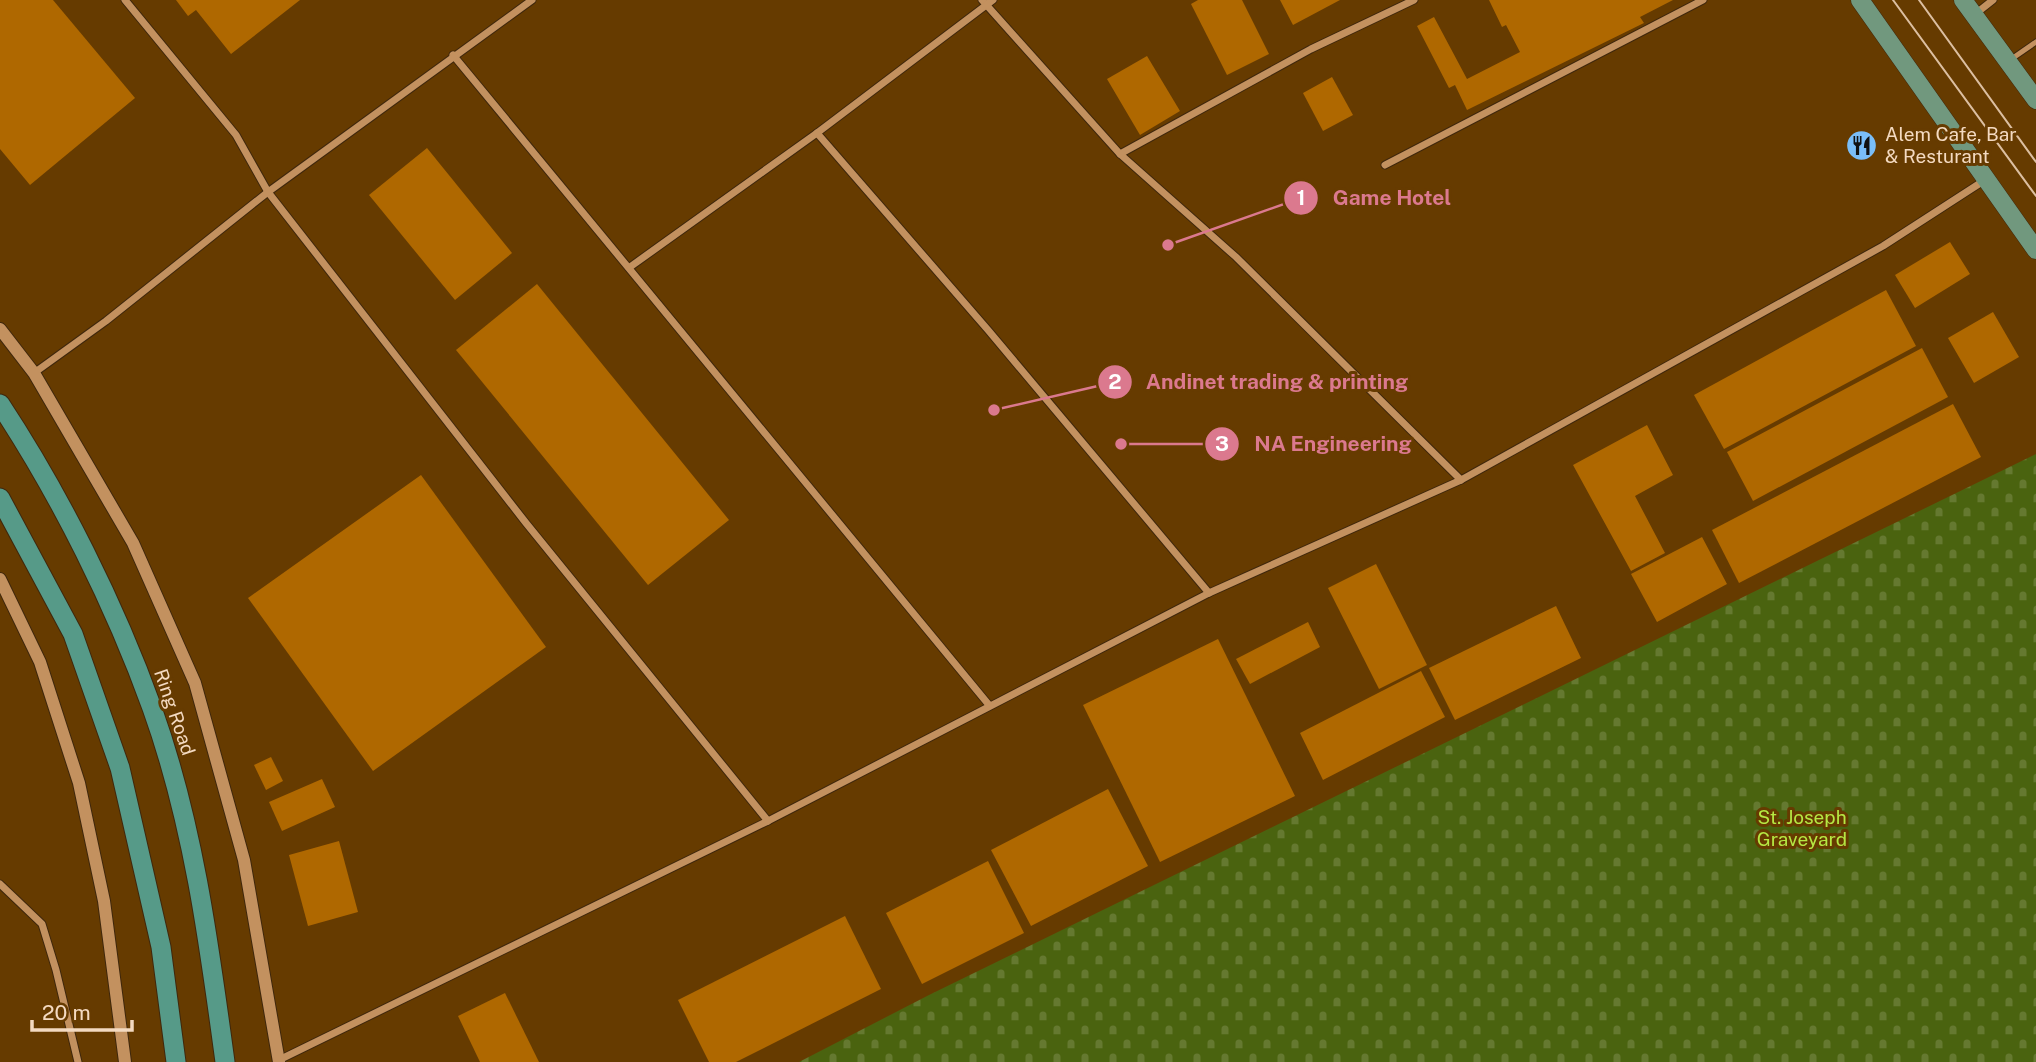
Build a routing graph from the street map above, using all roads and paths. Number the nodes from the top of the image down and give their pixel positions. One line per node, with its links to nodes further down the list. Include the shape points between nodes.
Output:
1 (125, 0): 19 (street, via 236,135)
2 (532, 0): 12 (street)
3 (993, 0): 9 (street)
4 (1414, 0): 16 (street, via 1311,48)
5 (1703, 0): 17 (street)
6 (1860, 0): 18 (main road)
7 (1963, 0): 10 (main road)
8 (1993, 0): 10 (street)
9 (984, 3): 15 (street); 16 (street)
10 (1974, 15): 13 (main road)
11 (2036, 42): 13 (lane)
12 (453, 55): 19 (street); 21 (street)
13 (2008, 62): 14 (main road)
14 (2036, 100)
15 (817, 133): 21 (street); 28 (street)
16 (1120, 154): 25 (street, via 1236,257)
17 (1385, 165)
18 (1986, 180): 20 (main road); 25 (street, via 1882,246)
19 (268, 192): 23 (street); 30 (street, via 526,523)
20 (2036, 250)
21 (630, 267): 29 (street)
22 (0, 329): 23 (street)
23 (34, 373): 32 (street, via 133,543 195,683 244,860)
24 (0, 404): 36 (highway, Ring Road, via 69,522 153,709 180,803 206,922)
25 (1461, 480): 28 (street)
26 (0, 498): 35 (highway, via 73,634 120,768 162,947)
27 (0, 579): 34 (street, via 40,662 79,783 104,901)
28 (1209, 593): 29 (street)
29 (989, 705): 30 (street)
30 (768, 821): 32 (street)
31 (0, 884): 33 (street, via 41,924)
32 (279, 1061)
33 (78, 1062)
34 (125, 1062)
35 (176, 1062)
36 (225, 1062)

